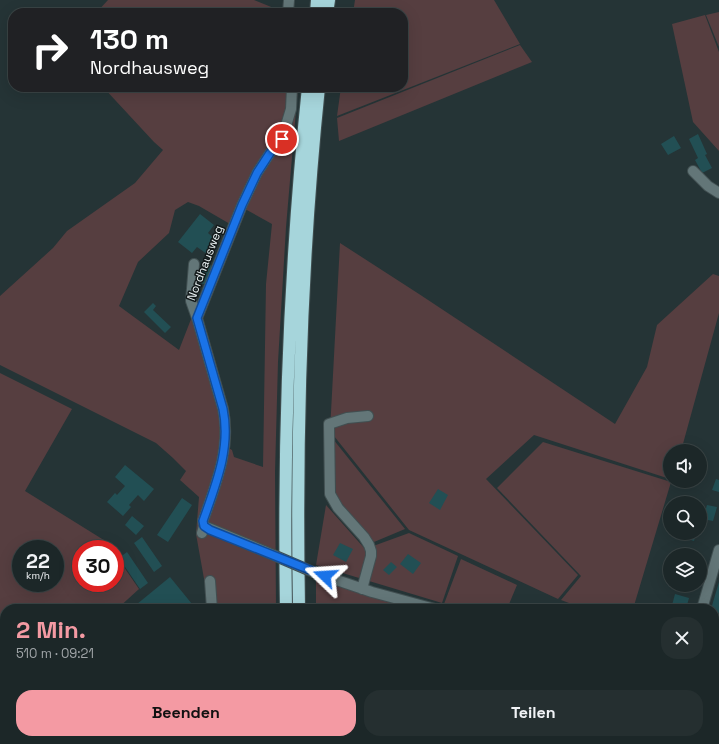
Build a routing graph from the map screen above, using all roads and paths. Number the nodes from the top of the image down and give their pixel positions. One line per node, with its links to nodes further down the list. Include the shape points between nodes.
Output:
1 (292, 92): 7 (street, Nordhausweg, via 291,109 282,139 257,173)
2 (308, 92): 13 (highway, via 293,254 285,502)
3 (319, 92): 14 (highway, via 305,265 299,423)
4 (693, 171): 5 (street)
5 (719, 193)
6 (194, 264): 7 (street, via 191,301)
7 (197, 318): 11 (street, Nordhausweg, bridge, via 223,409 226,436 219,474 203,521 203,530)
8 (368, 416): 11 (street, via 347,418 329,424 330,494 338,508 364,537 371,551)
9 (719, 550): 16 (street)
10 (210, 581): 12 (street)
11 (362, 589): 15 (street, Nordhausweg)
12 (212, 604)
13 (286, 604)
14 (299, 604)
15 (417, 604)
16 (703, 604)

